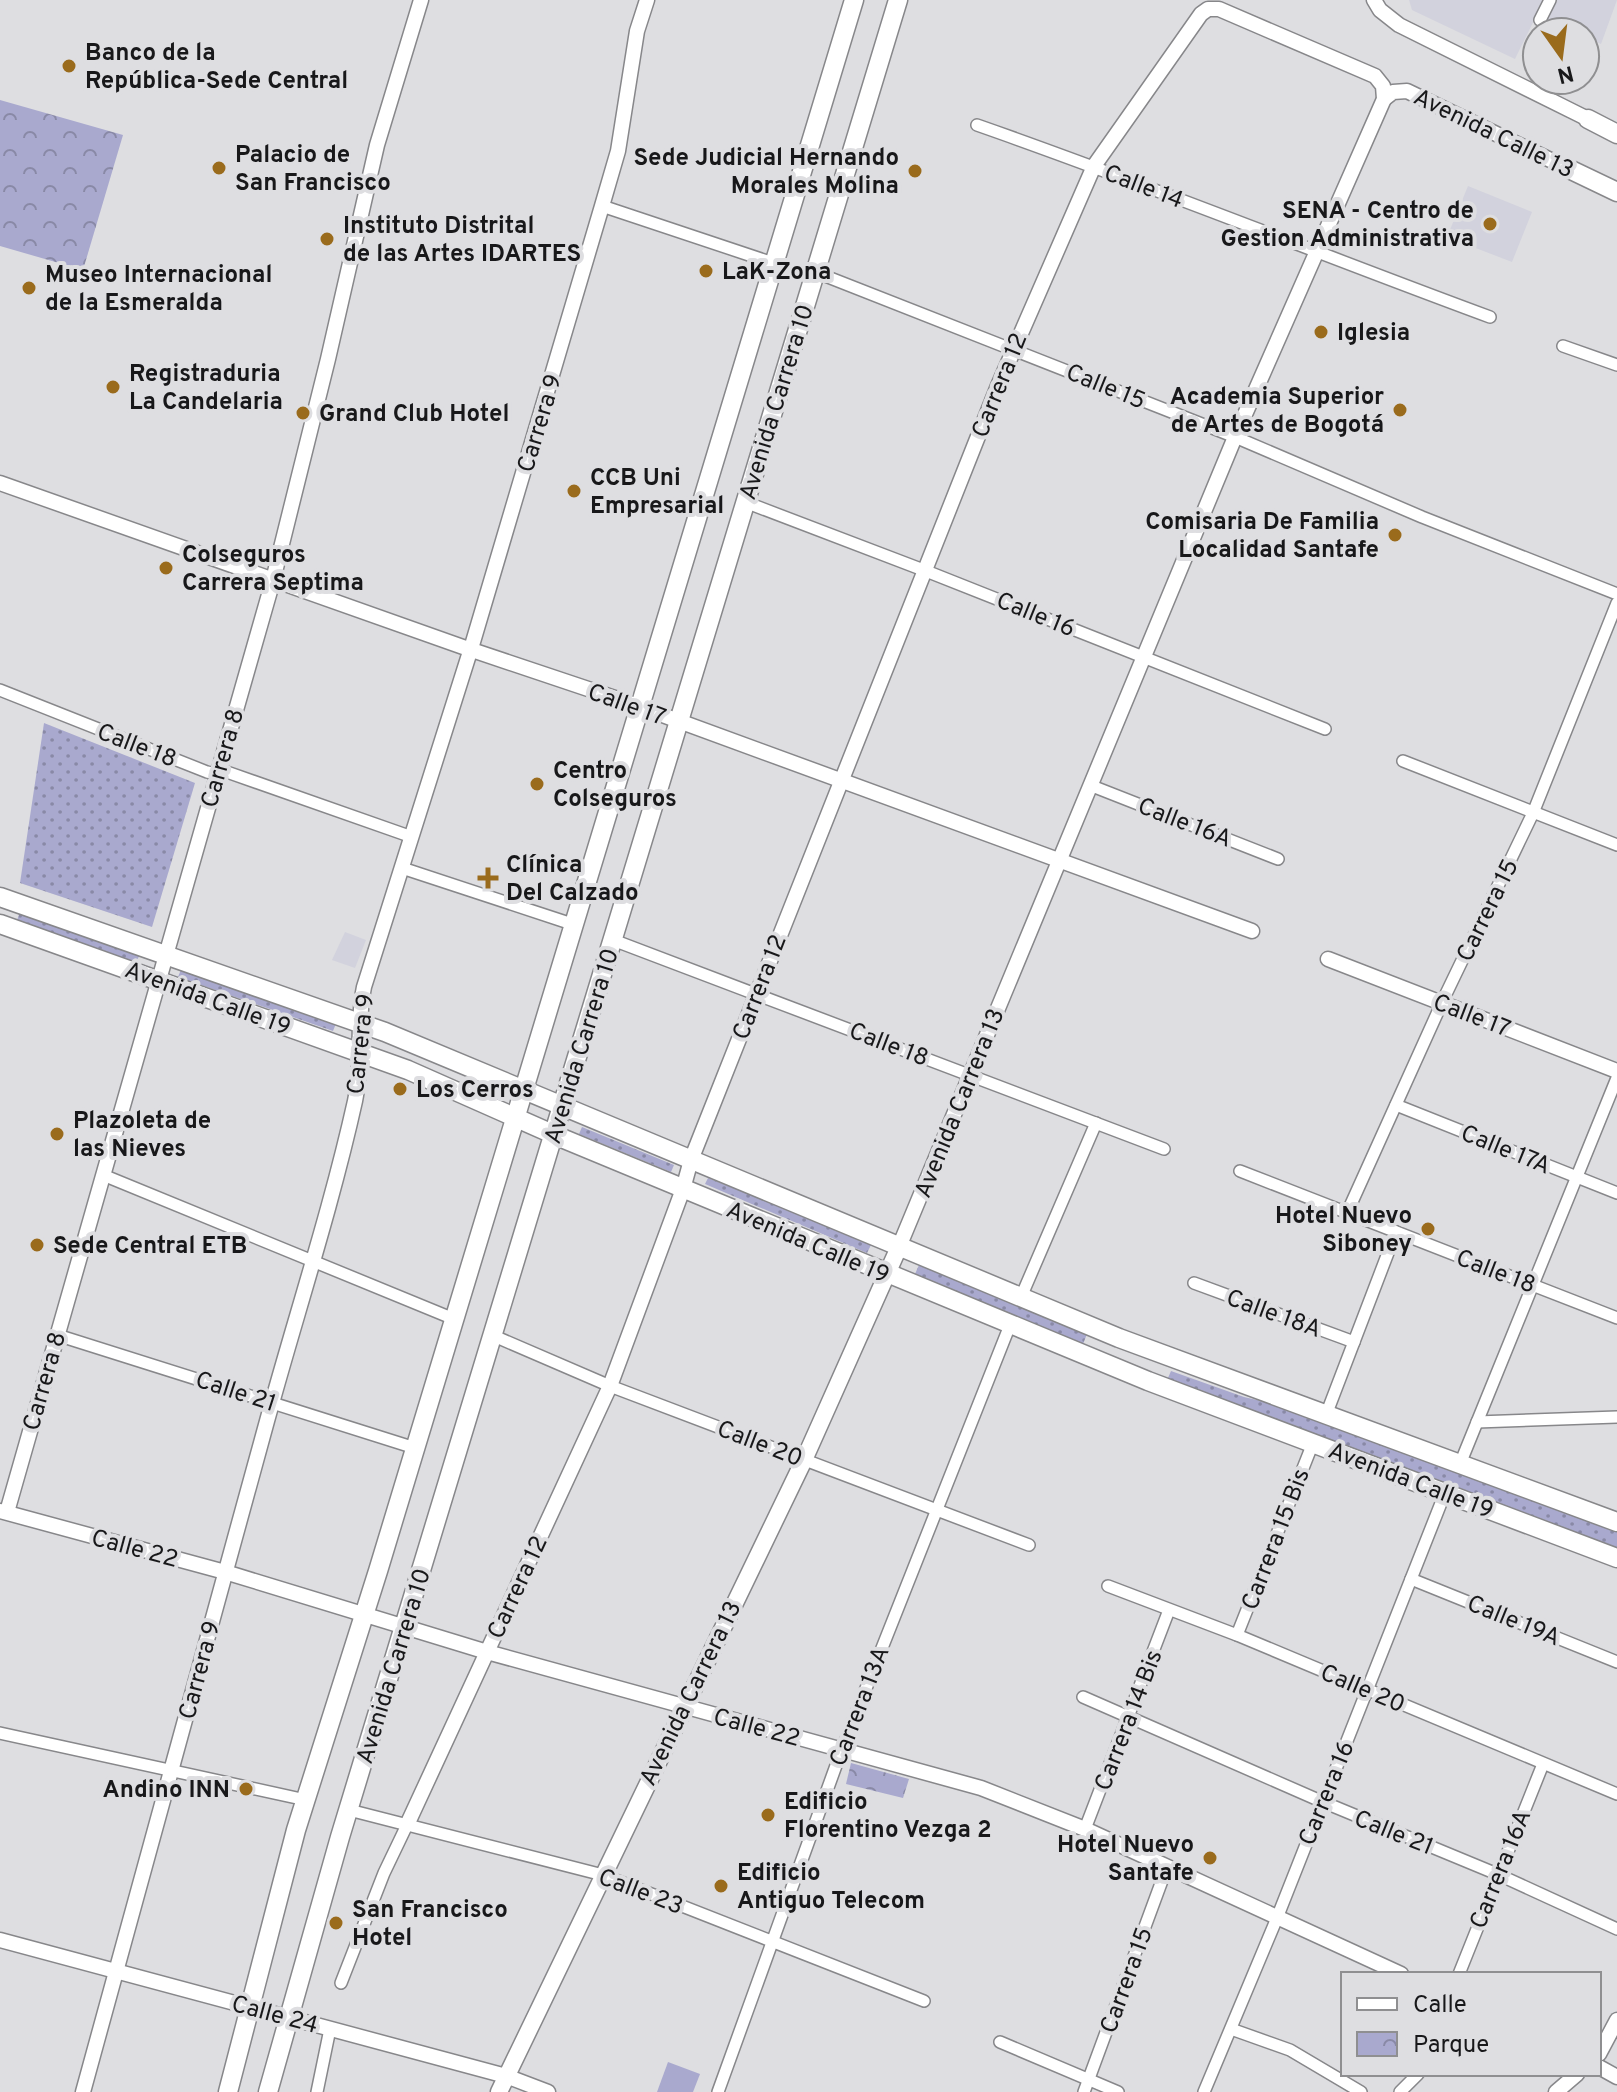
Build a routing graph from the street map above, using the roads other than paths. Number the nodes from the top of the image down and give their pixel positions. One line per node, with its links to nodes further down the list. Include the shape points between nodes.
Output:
1 (421, 0): 26 (street, Carrera 8, via 377,145)
2 (647, 0): 14 (street, Carrera 9)
3 (854, 0): 16 (main road, Avenida Carrera 10)
4 (898, 0): 17 (main road, Avenida Carrera 10)
5 (1374, 0): 8 (street, via 1399,25)
6 (1208, 9): 7 (street, Avenida Calle 13, via 1226,11 1375,76); 11 (street, Carrera 12)
7 (1384, 99): 12 (street, Avenida Calle 13, via 1407,91); 15 (street, Avenida Carrera 13)
8 (1588, 119): 10 (main road)
9 (977, 125): 11 (street, Calle 14)
10 (1617, 134)
11 (1094, 166): 15 (street, Calle 14); 20 (street, Carrera 12)
12 (1567, 168): 13 (main road, Avenida Calle 13)
13 (1617, 192)
14 (602, 206): 16 (street); 29 (street, Carrera 9)
15 (1317, 253): 18 (street, Calle 14); 22 (street, Avenida Carrera 13)
16 (773, 263): 32 (main road, Avenida Carrera 10)
17 (815, 272): 20 (street, Calle 15); 24 (main road, Avenida Carrera 10)
18 (1490, 317)
19 (1563, 346): 21 (street)
20 (1014, 350): 22 (street, Calle 15); 25 (street, Carrera 12)
21 (1617, 365)
22 (1235, 437): 27 (street, Calle 15); 30 (street, Avenida Carrera 13)
23 (0, 483): 26 (street, Calle 17)
24 (745, 502): 25 (street, Calle 16); 33 (main road, Avenida Carrera 10)
25 (926, 571): 30 (street, Calle 16); 37 (street, Carrera 12)
26 (272, 578): 29 (street, Calle 17); 36 (street, Carrera 8)
27 (1617, 594)
28 (1617, 603): 39 (street, Carrera 15)
29 (470, 649): 32 (street, Calle 17); 40 (street, Carrera 9)
30 (1144, 657): 34 (street, Calle 16); 38 (street, Avenida Carrera 13)
31 (0, 690): 36 (street, Calle 18)
32 (638, 706): 33 (street, Calle 17); 47 (main road, Avenida Carrera 10)
33 (679, 723): 37 (street, Calle 17); 49 (main road, Avenida Carrera 10)
34 (1325, 729)
35 (1403, 761): 39 (street)
36 (217, 774): 40 (street, Calle 18, via 224,771); 50 (street, Carrera 8)
37 (840, 782): 43 (street, Calle 17); 53 (street, Carrera 12)
38 (1092, 786): 42 (street, Calle 16A); 43 (street, Avenida Carrera 13)
39 (1533, 813): 41 (street); 54 (street, Carrera 15)
40 (412, 837): 44 (street, Carrera 9)
41 (1617, 845)
42 (1278, 859)
43 (1060, 860): 48 (street, Calle 17); 58 (street, Avenida Carrera 13)
44 (402, 868): 47 (street); 55 (street, Carrera 9, via 364,987)
45 (0, 897): 50 (main road, Avenida Calle 19)
46 (0, 924): 52 (main road, Avenida Calle 19)
47 (572, 924): 60 (main road, Avenida Carrera 10)
48 (1252, 931)
49 (613, 940): 53 (street, Calle 18); 62 (main road, Avenida Carrera 10)
50 (166, 954): 52 (street, Carrera 8); 55 (main road, Avenida Calle 19)
51 (1328, 959): 54 (street, Calle 17)
52 (158, 980): 56 (main road, Avenida Calle 19); 69 (street, Carrera 8)
53 (756, 994): 58 (street, Calle 18); 67 (street, Carrera 12)
54 (1442, 1004): 57 (street, Calle 17); 61 (street, Carrera 15)
55 (360, 1024): 56 (street, Carrera 9); 60 (main road, Avenida Calle 19)
56 (360, 1053): 63 (main road, Avenida Calle 19); 76 (street, Carrera 9, via 354,1103)
57 (1617, 1071)
58 (969, 1075): 64 (street, Calle 18); 75 (street, Avenida Carrera 13)
59 (1617, 1078): 70 (street)
60 (522, 1090): 62 (main road, Avenida Calle 19); 63 (main road, Avenida Carrera 10)
61 (1396, 1105): 70 (street, Calle 17A); 73 (street, Carrera 15)
62 (563, 1107): 65 (main road, Avenida Carrera 10); 67 (main road, Avenida Calle 19)
63 (514, 1118): 65 (main road, Avenida Calle 19); 82 (main road, Avenida Carrera 10)
64 (1096, 1123): 66 (street, Calle 18); 80 (street)
65 (554, 1135): 71 (main road, Avenida Calle 19); 85 (main road, Avenida Carrera 10)
66 (1164, 1149)
67 (691, 1160): 71 (street, Carrera 12); 75 (main road, Avenida Calle 19)
68 (1240, 1171): 73 (street, Calle 18)
69 (103, 1175): 76 (street); 84 (street, Carrera 8)
70 (1577, 1177): 72 (street, Calle 17A); 79 (street)
71 (683, 1189): 77 (main road, Avenida Calle 19); 87 (street, Carrera 12)
72 (1617, 1193)
73 (1347, 1213): 74 (street, Calle 18)
74 (1396, 1232): 79 (street, Calle 18); 86 (street)
75 (899, 1247): 77 (main road, Avenida Carrera 13); 80 (main road, Avenida Calle 19)
76 (313, 1261): 82 (street); 88 (street, Carrera 9)
77 (888, 1275): 83 (main road, Avenida Calle 19); 94 (main road, Avenida Carrera 13)
78 (1194, 1283): 86 (street, Calle 18A)
79 (1532, 1285): 81 (street, Calle 18); 91 (street)
80 (1021, 1297): 89 (main road, Avenida Calle 19)
81 (1617, 1318)
82 (454, 1319): 93 (main road, Avenida Carrera 10)
83 (1010, 1325): 92 (main road, Avenida Calle 19); 97 (street, Carrera 13A)
84 (57, 1335): 88 (street, Calle 21); 98 (street, Carrera 8)
85 (494, 1336): 87 (street, Calle 20); 107 (main road, Avenida Carrera 10)
86 (1354, 1342): 89 (street)
87 (610, 1386): 94 (street, Calle 20); 109 (street, Carrera 12)
88 (272, 1402): 93 (street, Calle 21); 102 (street, Carrera 9)
89 (1326, 1415): 95 (main road, Avenida Calle 19)
90 (1617, 1417): 91 (street)
91 (1477, 1422): 95 (street)
92 (1313, 1443): 96 (main road, Avenida Calle 19); 108 (street, Carrera 15 Bis)
93 (415, 1448): 106 (main road, Avenida Carrera 10)
94 (804, 1460): 97 (street, Calle 20); 113 (main road, Avenida Carrera 13)
95 (1460, 1464): 99 (main road, Avenida Calle 19)
96 (1445, 1493): 101 (main road, Avenida Calle 19); 103 (street, Carrera 16)
97 (936, 1510): 100 (street, Calle 20); 116 (street, Carrera 13A)
98 (4, 1512): 102 (street, Calle 22)
99 (1617, 1522)
100 (1029, 1545)
101 (1617, 1558)
102 (225, 1572): 106 (street, Calle 22); 118 (street, Carrera 9)
103 (1411, 1579): 110 (street, Calle 19A); 111 (street, Carrera 16)
104 (1108, 1586): 105 (street, Calle 20)
105 (1169, 1610): 108 (street, Calle 20); 114 (street, Carrera 14 Bis)
106 (365, 1614): 107 (street, Calle 22); 120 (main road, Avenida Carrera 10)
107 (405, 1627): 109 (street, Calle 22); 122 (main road, Avenida Carrera 10)
108 (1237, 1635): 111 (street, Calle 20)
109 (487, 1652): 113 (street, Calle 22); 123 (street, Carrera 12)
110 (1617, 1662)
111 (1367, 1690): 117 (street, Calle 20); 121 (street, Carrera 16)
112 (1083, 1697): 114 (street, Calle 21)
113 (683, 1707): 116 (street, Calle 22); 127 (main road, Avenida Carrera 13)
114 (1129, 1717): 121 (street, Calle 21); 124 (street, Carrera 14 Bis)
115 (0, 1733): 118 (street)
116 (842, 1749): 124 (street, Calle 22, via 981,1788); 131 (street, Carrera 13A)
117 (1543, 1764): 119 (street, Calle 20); 126 (street, Carrera 16A)
118 (172, 1769): 120 (street); 132 (street, Carrera 9)
119 (1617, 1794)
120 (306, 1800): 137 (main road, Avenida Carrera 10)
121 (1323, 1802): 126 (street, Calle 21); 128 (street, Carrera 16)
122 (349, 1810): 123 (street, Calle 23); 138 (main road, Avenida Carrera 10)
123 (407, 1825): 127 (street, Calle 23); 135 (street, Carrera 12)
124 (1085, 1829): 125 (street, Calle 22)
125 (1167, 1867): 128 (street, Calle 22); 147 (street, Carrera 15)
126 (1497, 1874): 129 (street, Calle 21); 134 (street, Carrera 16A)
127 (603, 1875): 131 (street, Calle 23); 148 (main road, Avenida Carrera 13)
128 (1277, 1918): 133 (street, Calle 22); 141 (street, Carrera 16)
129 (1617, 1929)
130 (0, 1940): 132 (street, Calle 24)
131 (772, 1942): 136 (street, Calle 23); 154 (street, Carrera 13A)
132 (116, 1971): 137 (street, Calle 24); 149 (street, Carrera 9)
133 (1397, 1972)
134 (1460, 1972)
135 (341, 1983)
136 (924, 2001)
137 (248, 2007): 138 (street, Calle 24); 150 (main road, Avenida Carrera 10)
138 (287, 2018): 140 (street, Calle 24); 151 (main road, Avenida Carrera 10)
139 (1617, 2020): 143 (street)
140 (330, 2029): 148 (street, Calle 24); 152 (street)
141 (1231, 2029): 157 (street, Carrera 16); 158 (street, via 1290,2050)
142 (1000, 2042): 147 (street)
143 (1601, 2050)
144 (1416, 2076): 159 (street)
145 (1575, 2076): 160 (street)
146 (1583, 2076): 161 (street)
147 (1089, 2079): 155 (street, Carrera 15); 156 (street)
148 (503, 2084): 153 (street, Calle 24)
149 (83, 2092)
150 (228, 2092)
151 (268, 2092)
152 (317, 2092)
153 (548, 2092)
154 (718, 2092)
155 (1084, 2092)
156 (1118, 2092)
157 (1204, 2092)
158 (1361, 2092)
159 (1400, 2092)
160 (1556, 2092)
161 (1570, 2092)

